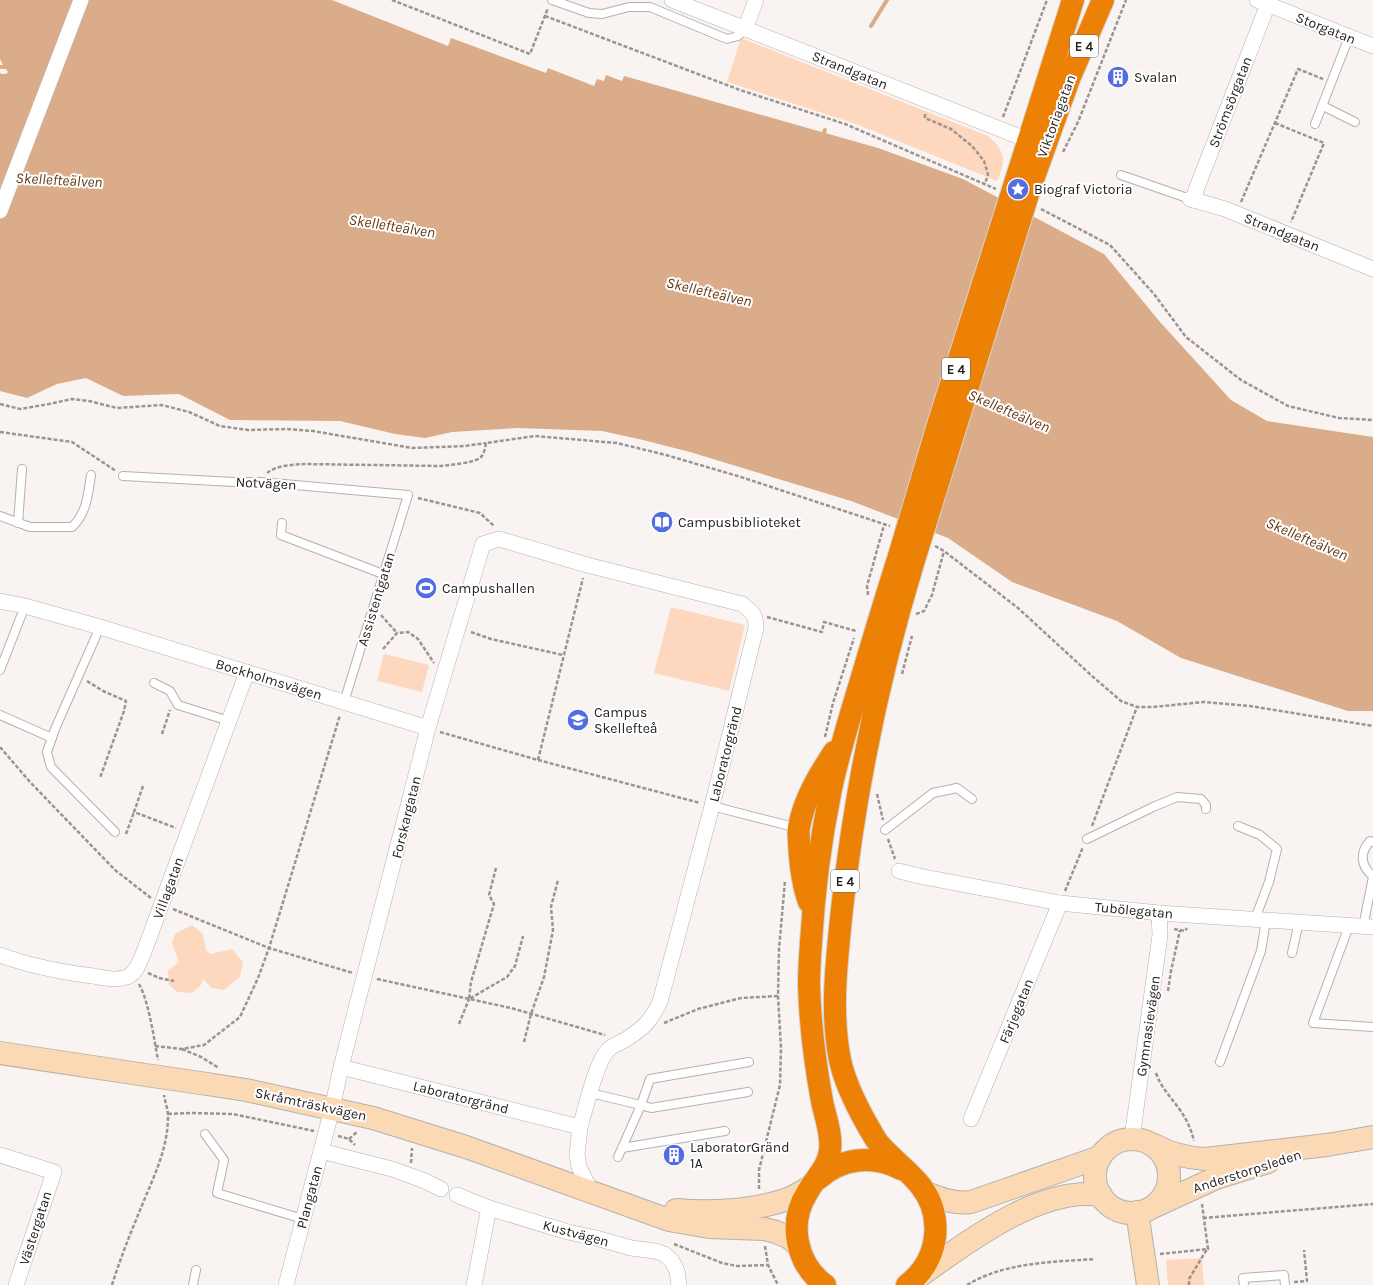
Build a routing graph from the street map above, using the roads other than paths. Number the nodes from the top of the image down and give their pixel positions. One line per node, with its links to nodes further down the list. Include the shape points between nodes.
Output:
1 (81, 0): 18 (street)
2 (552, 0): 8 (lane, via 589,14 602,14 629,6 650,7 727,39 738,36)
3 (672, 0): 8 (street, Strandgatan)
4 (756, 0): 8 (street)
5 (1073, 0): 14 (highway, Viktoriagatan / E 4)
6 (1103, 0): 16 (highway, Viktoriagatan / E 4)
7 (1262, 2): 9 (street, Storgatan); 17 (street, Strömsörgatan)
8 (745, 29): 14 (street, Strandgatan)
9 (1349, 37): 10 (street, Storgatan); 11 (lane)
10 (1373, 46)
11 (1323, 106): 12 (lane); 13 (lane)
12 (1355, 122)
13 (1316, 124)
14 (1028, 140): 16 (highway, Viktoriagatan / E 4)
15 (1121, 175): 17 (lane)
16 (1020, 192): 27 (highway, E 4, bridge)
17 (1192, 199): 19 (street, Strandgatan, via 1236,213)
18 (0, 211)
19 (1373, 269)
20 (22, 469): 25 (lane)
21 (91, 475): 25 (lane, via 88,498 79,520 72,527 30,527)
22 (123, 476): 23 (lane, Notvägen, via 261,482)
23 (408, 495): 28 (lane, Assistentgatan)
24 (0, 516): 25 (lane)
25 (18, 523)
26 (282, 523): 28 (lane, via 281,535)
27 (907, 558): 41 (highway, E 4); 83 (highway, E 4, via 899,612 884,667 862,771 847,864 837,956 834,1016 840,1061 848,1087 862,1115 878,1143)
28 (383, 574): 36 (lane, Assistentgatan)
29 (0, 601): 30 (street, Bockholmsvägen)
30 (25, 606): 32 (street, Bockholmsvägen); 33 (lane)
31 (753, 613): 39 (street, Forskargatan, via 742,604 587,565 499,539 483,544); 43 (street, Laboratorgränd, via 756,628)
32 (100, 627): 34 (street, Bockholmsvägen); 40 (lane)
33 (0, 670)
34 (247, 672): 36 (street, Bockholmsvägen); 38 (street, Villagatan)
35 (154, 683): 38 (lane, via 170,691 178,705)
36 (344, 702): 39 (street, Bockholmsvägen)
37 (0, 715): 40 (lane)
38 (229, 721): 60 (street, Villagatan, via 140,962 140,973 117,979 71,973)
39 (428, 728): 65 (street, Forskargatan)
40 (52, 738): 48 (lane, via 47,752 51,767)
41 (844, 738): 46 (highway, via 820,773 806,801); 55 (highway, E 4, via 820,847)
42 (972, 799): 47 (lane, via 957,788 933,793)
43 (712, 806): 46 (lane); 67 (street, Laboratorgränd, via 660,1002 650,1020 637,1033 607,1050 599,1063)
44 (1206, 809): 49 (lane, via 1206,804 1201,799 1177,798)
45 (1238, 826): 56 (lane, via 1260,835 1277,849)
46 (798, 828): 55 (highway, via 803,884)
47 (885, 830)
48 (115, 832)
49 (1087, 839)
50 (1373, 842): 52 (lane, via 1370,841 1366,846 1362,857 1367,872)
51 (899, 871): 53 (street, Tubölegatan)
52 (1373, 877): 58 (lane)
53 (1060, 903): 54 (street, Tubölegatan); 70 (street, Färjegatan)
54 (1159, 913): 56 (street, Tubölegatan); 75 (street, Gymnasievägen, via 1160,935)
55 (813, 914): 82 (highway, E 4, via 809,983 813,1041 822,1103 830,1135 830,1150 825,1167)
56 (1260, 920): 57 (street, Tubölegatan); 64 (lane, via 1261,951)
57 (1299, 922): 58 (street, Tubölegatan); 59 (lane)
58 (1362, 927): 61 (lane, via 1313,1023)
59 (1292, 953)
60 (0, 954)
61 (1373, 1027)
62 (0, 1053): 69 (main road, Skråmträskvägen, bridge, via 139,1074 215,1078 246,1090)
63 (749, 1062): 68 (lane, via 650,1079)
64 (1220, 1062)
65 (341, 1067): 69 (street, Forskargatan); 71 (street, Laboratorgränd)
66 (748, 1092): 68 (lane, via 652,1108)
67 (590, 1093): 68 (lane); 71 (street, Laboratorgränd)
68 (642, 1105): 77 (lane)
69 (332, 1108): 78 (street, Plangatan); 87 (main road, Skråmträskvägen, via 459,1145)
70 (972, 1119)
71 (580, 1127): 87 (street, Laboratorgränd, via 577,1154 579,1167)
72 (725, 1131): 77 (lane)
73 (205, 1134): 90 (lane, via 224,1160 217,1193)
74 (1373, 1137): 76 (main road, Anderstorpsleden)
75 (1142, 1141): 76 (main road, Anderstorpsleden, via 1170,1153 1196,1158); 80 (main road, via 1119,1141); 89 (main road, via 1156,1147 1164,1157 1169,1168 1169,1179 1161,1200)
76 (1327, 1145): 89 (main road, Anderstorpsleden, via 1216,1178)
77 (622, 1148): 81 (lane)
78 (321, 1151): 84 (street, via 392,1169); 90 (street, Plangatan)
79 (0, 1155): 96 (street, Västergatan, via 54,1172)
80 (1100, 1156): 83 (main road, via 971,1202 952,1202); 86 (main road, via 1095,1173 1096,1185)
81 (618, 1157)
82 (812, 1185): 83 (highway, via 826,1172 841,1164 870,1160 894,1165 905,1171); 87 (main road, Skråmträskvägen, via 787,1199 771,1204 697,1212 663,1209); 91 (highway, via 797,1219)
83 (922, 1188): 93 (highway, via 935,1215 936,1238 929,1260)
84 (441, 1189)
85 (457, 1195): 88 (street, Kustvägen)
86 (1101, 1195): 89 (main road, via 1119,1210); 93 (main road, via 1073,1194 1023,1210 979,1234)
87 (602, 1196): 91 (main road, Skråmträskvägen, via 668,1220 709,1227 764,1229 788,1237)
88 (489, 1208): 99 (street); 100 (street, Kustvägen, via 568,1232 664,1254 672,1261 677,1271)
89 (1142, 1211): 101 (main road)
90 (303, 1219): 98 (street, Plangatan)
91 (798, 1245): 94 (highway, via 809,1270)
92 (196, 1270): 97 (lane)
93 (911, 1283)
94 (822, 1284)
95 (1285, 1284): 102 (lane, via 1284,1275 1243,1278)
96 (16, 1285)
97 (193, 1285)
98 (286, 1285)
99 (474, 1285)
100 (678, 1285)
101 (1148, 1285)
102 (1244, 1285)

